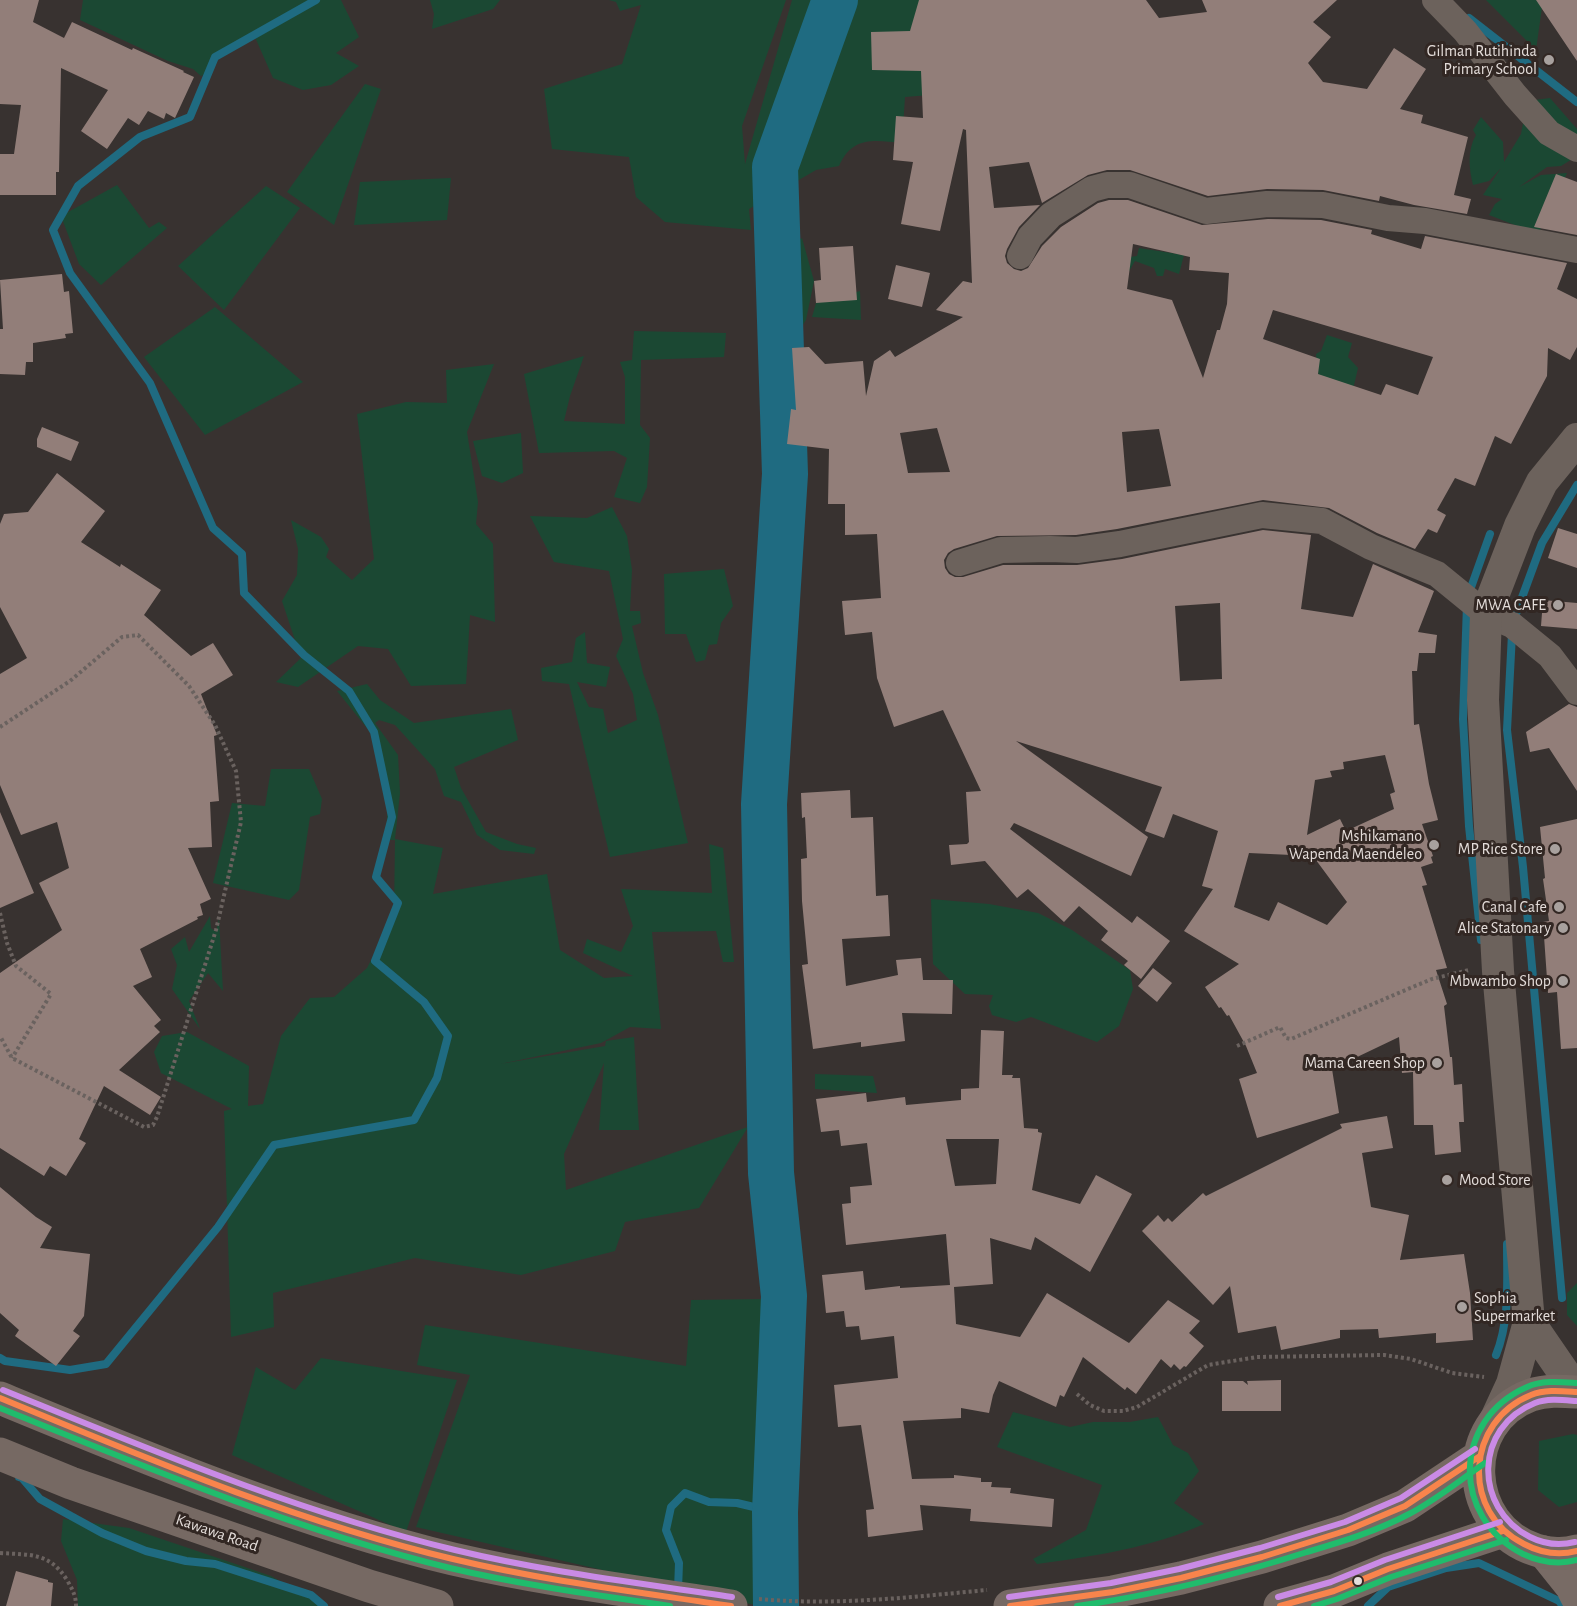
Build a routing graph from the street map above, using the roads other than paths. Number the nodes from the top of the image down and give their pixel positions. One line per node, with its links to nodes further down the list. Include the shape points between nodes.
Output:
1 (1435, 0): 2 (street, via 1466,31 1549,133)
2 (1577, 148)
3 (1577, 250): 4 (street, via 1323,205 1267,204 1206,211 1130,185 1107,185 1092,189 1051,215 1030,237)
4 (1020, 256)
5 (1577, 439): 7 (street, via 1542,482 1520,526)
6 (959, 564): 7 (street, via 1001,550 1077,550 1270,515 1322,521 1371,547 1437,574)
7 (1486, 614): 8 (street, via 1512,625 1550,656); 9 (street, via 1483,700 1498,971)
8 (1577, 692)
9 (1529, 1322): 10 (street); 12 (street, via 1504,1378 1512,1384)
10 (1577, 1392): 12 (main road, via 1554,1390 1531,1395 1511,1406)
11 (0, 1398): 20 (main road, via 110,1444 305,1516 454,1559 548,1577)
12 (1494, 1423): 14 (main road)
13 (0, 1454): 21 (main road, Kawawa Road, via 82,1487)
14 (1480, 1456): 15 (main road, via 1482,1497); 19 (main road, via 1405,1506 1348,1530 1262,1557 1113,1592)
15 (1503, 1531): 17 (main road, via 1526,1547); 22 (main road)
16 (1577, 1551): 17 (main road)
17 (1544, 1552): 18 (main road)
18 (1577, 1597)
19 (1004, 1598)
20 (742, 1602)
21 (437, 1606)
22 (1280, 1606)

